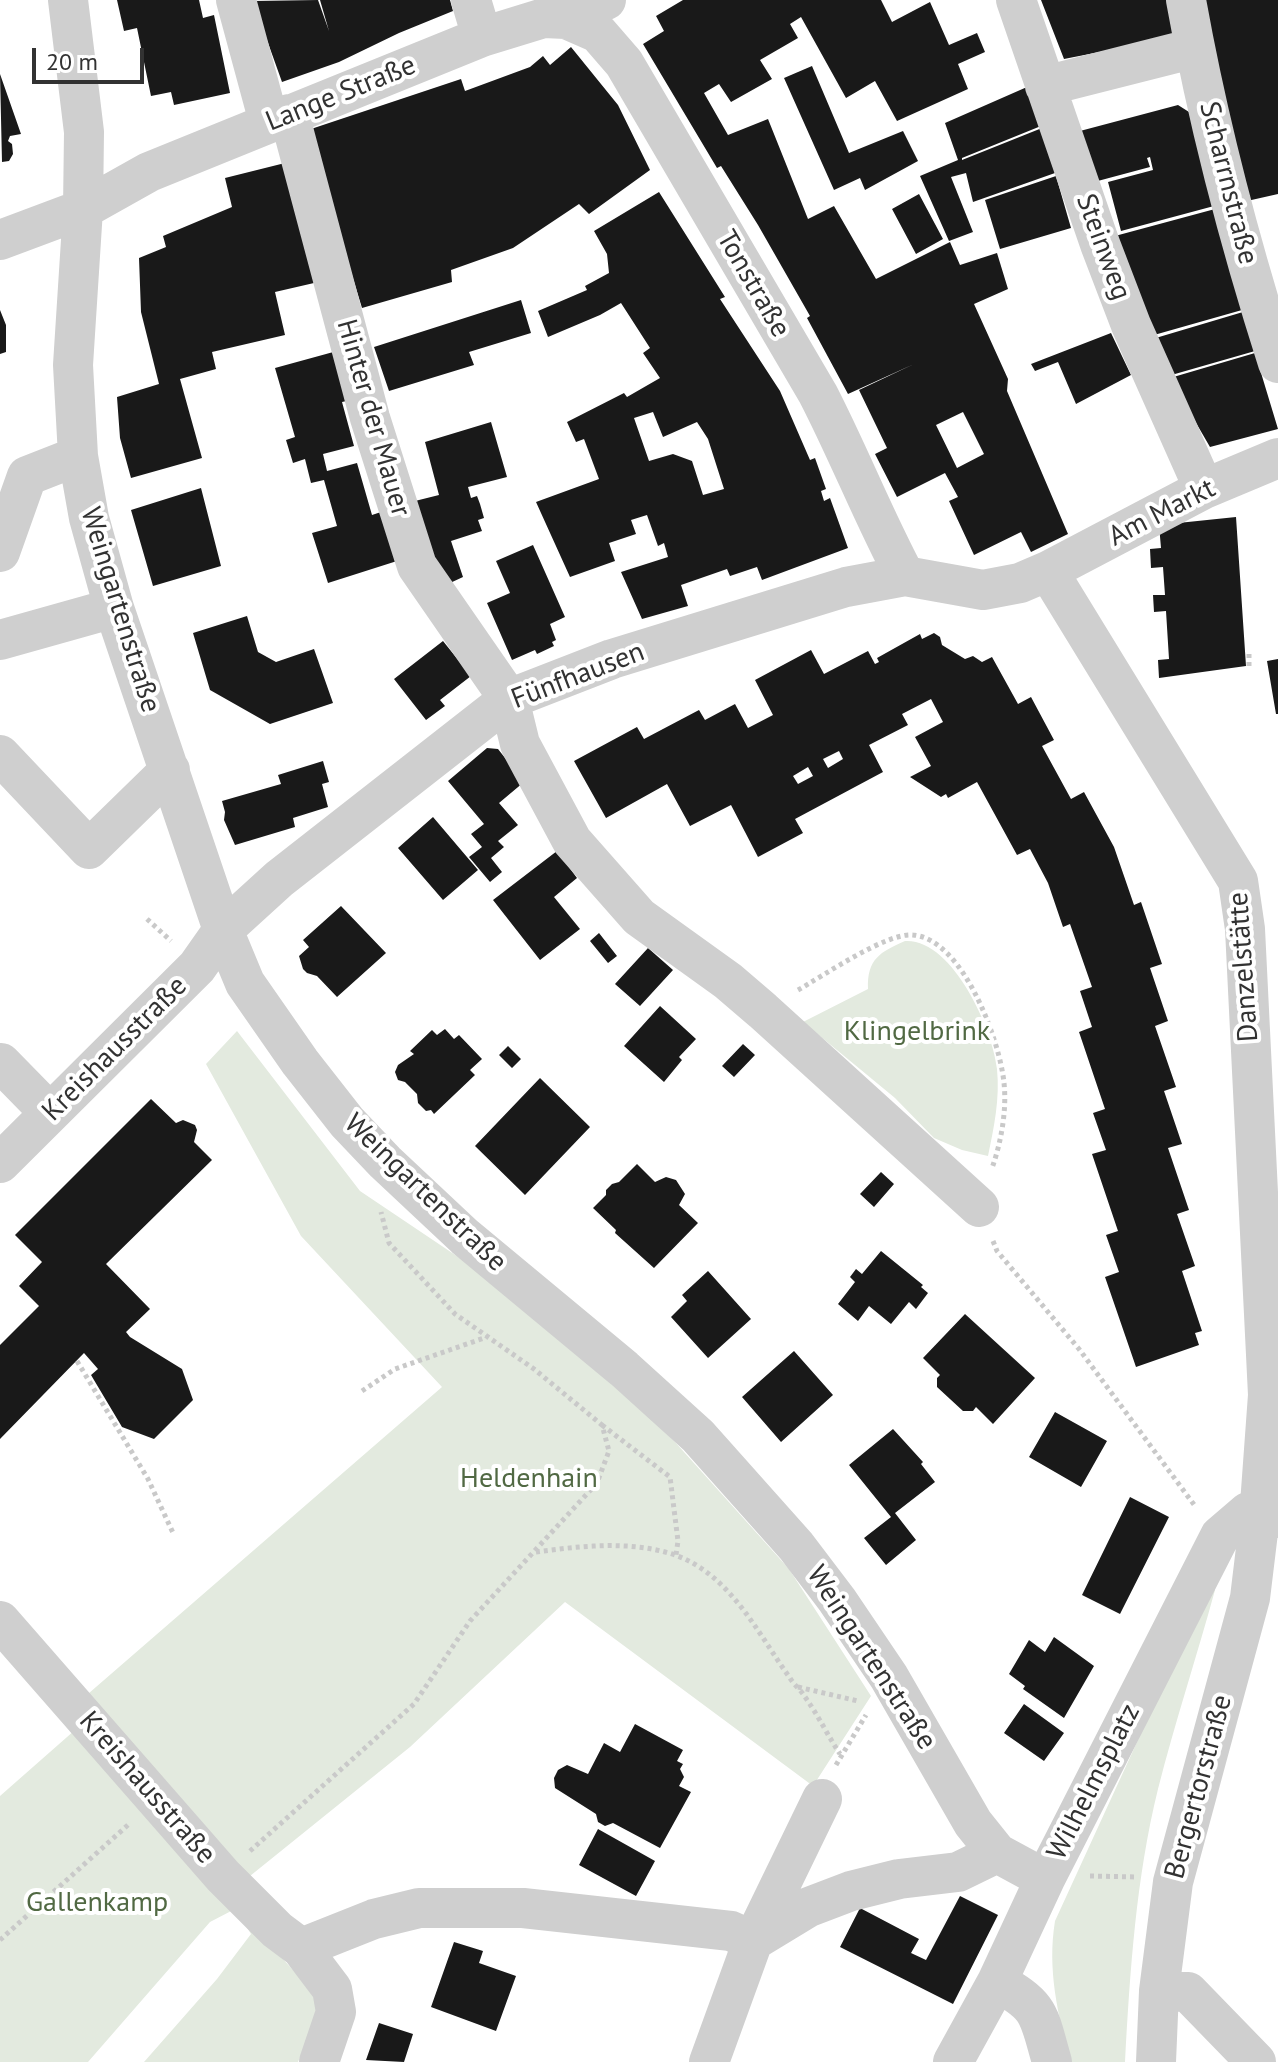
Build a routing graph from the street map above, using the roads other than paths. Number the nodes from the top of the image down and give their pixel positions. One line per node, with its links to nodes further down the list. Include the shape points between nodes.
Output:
1 (68, 0): 11 (street, Weingartenstraße, via 84,132)
2 (236, 0): 10 (street, Hinter der Mauer)
3 (606, 0): 7 (street, Lange Straße)
4 (1016, 0): 9 (street, Steinweg)
5 (1186, 0): 8 (street, Scharrnstraße)
6 (476, 19): 7 (street, Lange Straße); 10 (street, Lange Straße)
7 (566, 19): 19 (street, Tonstraße, via 598,33 624,63 818,394)
8 (1195, 48): 9 (street); 13 (street, Scharrnstraße, via 1242,245)
9 (1045, 86): 16 (street, Steinweg, via 1131,325)
10 (279, 118): 11 (street, Lange Straße, via 149,172); 22 (street, Hinter der Mauer, via 417,566)
11 (83, 209): 12 (street, Lange Straße); 14 (street, Weingartenstraße, via 73,365)
12 (0, 240)
13 (1278, 363)
14 (78, 456): 17 (street, via 27,476); 20 (street, Weingartenstraße)
15 (1278, 458): 16 (street, Am Markt)
16 (1204, 489): 18 (street, Am Markt)
17 (0, 552)
18 (1048, 571): 19 (street, via 983,590); 30 (street, Danzelstätte, via 1238,881)
19 (905, 576): 22 (street, Fünfhausen, via 729,621)
20 (114, 608): 21 (street); 24 (street, Weingartenstraße)
21 (0, 640)
22 (509, 699): 25 (street, Fünfhausen, via 279,879); 29 (street, via 520,744 572,841 639,917 728,981)
23 (0, 755): 24 (street, via 89,849)
24 (170, 770): 25 (street, Weingartenstraße)
25 (223, 930): 27 (street, Kreishausstraße, via 197,967); 35 (street, Weingartenstraße, via 245,983 347,1122 465,1237 698,1436 796,1546 882,1690)
26 (1, 1063): 27 (street)
27 (50, 1113): 28 (street, Kreishausstraße)
28 (0, 1163)
29 (979, 1207)
30 (1273, 1395): 31 (street, Danzelstätte)
31 (1269, 1516): 32 (street, Bergertorstraße); 36 (street, Wilhelmsplatz, via 1248,1512 1220,1536)
32 (1264, 1607): 40 (street, Bergertorstraße, via 1173,1882)
33 (0, 1621): 38 (street, Kreishausstraße, via 223,1876)
34 (822, 1799): 37 (street)
35 (997, 1853): 36 (street, Weingartenstraße); 37 (street, via 958,1872 851,1891 809,1907)
36 (1045, 1879): 39 (street, Wilhelmsplatz)
37 (753, 1941): 38 (street, via 731,1931 523,1908 419,1908 374,1919); 42 (street)
38 (301, 1948): 41 (street, Kreishausstraße, via 332,1989 336,2012)
39 (997, 1982): 43 (street, Wilhelmsplatz); 44 (street, via 1037,2012)
40 (1159, 1991): 45 (street, Bergertorstraße); 46 (street, via 1188,1992)
41 (319, 2062)
42 (709, 2062)
43 (953, 2062)
44 (1052, 2062)
45 (1156, 2062)
46 (1256, 2062)

